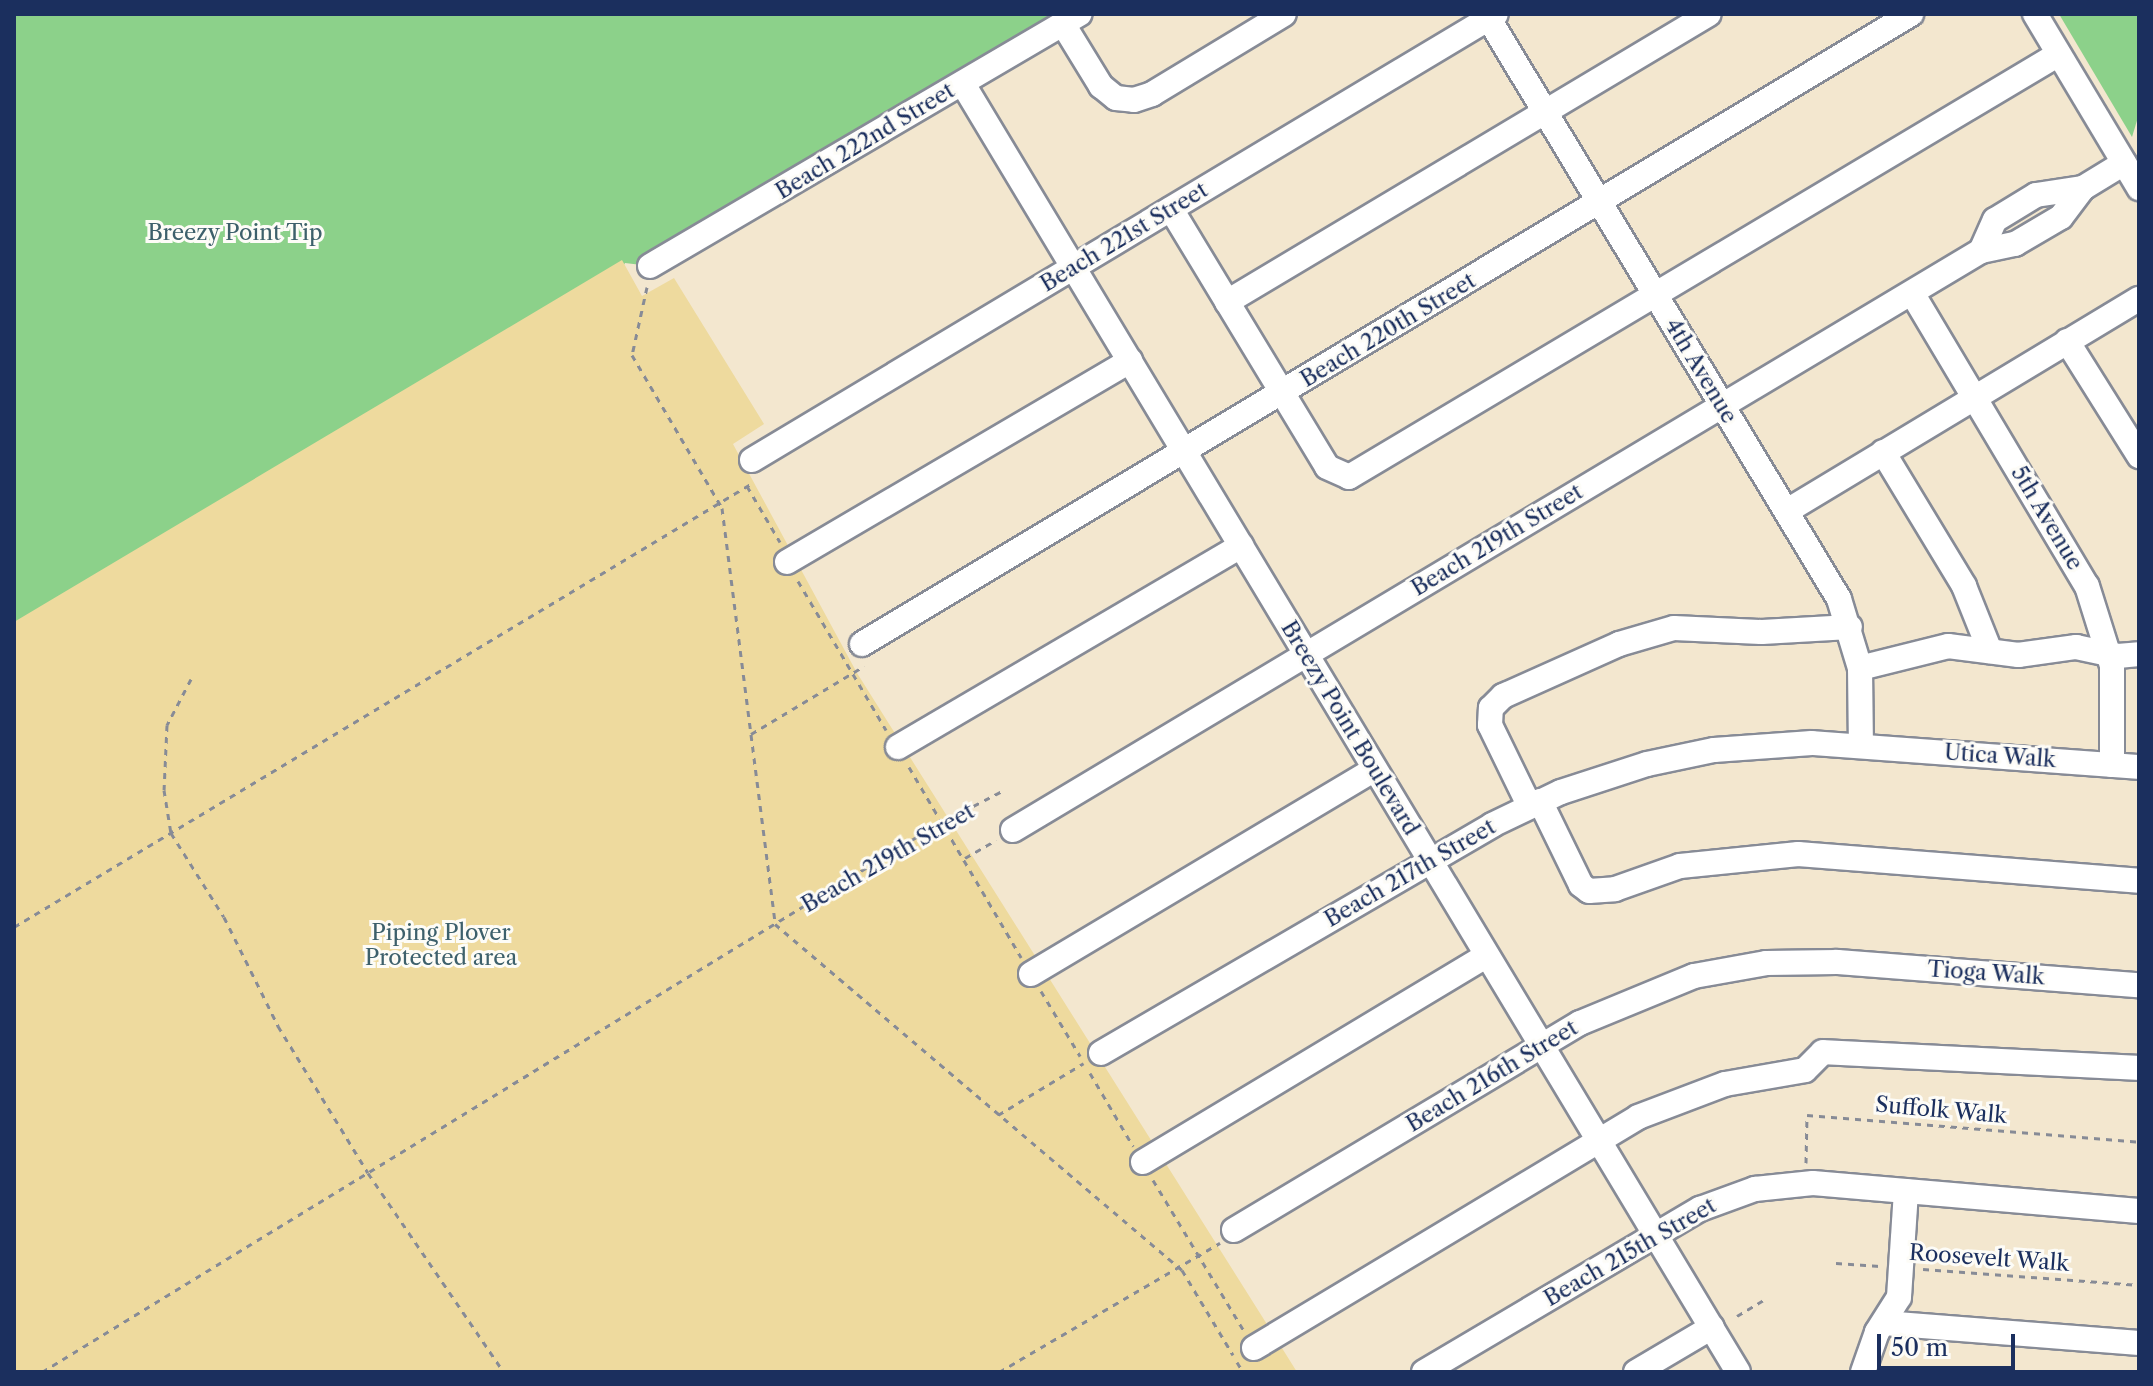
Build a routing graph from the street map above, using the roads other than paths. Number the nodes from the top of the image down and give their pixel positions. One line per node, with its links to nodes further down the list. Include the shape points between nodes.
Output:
1 (1284, 14): 6 (street, via 1134,100 1116,98 1101,86)
2 (1709, 14): 9 (street)
3 (1911, 14): 13 (street, Beach 220th Street)
4 (2035, 14): 7 (street)
5 (1490, 15): 9 (street, 4th Avenue); 14 (street, Beach 221st Street)
6 (1071, 19): 8 (street, Beach 222nd Street)
7 (2059, 54): 10 (street); 19 (street)
8 (963, 84): 16 (street, Beach 222nd Street); 17 (street, Breezy Point Boulevard)
9 (1545, 112): 13 (street, 4th Avenue); 21 (street)
10 (2124, 163): 11 (street, Beach 219th Street); 12 (street)
11 (2083, 188): 15 (street, Beach 219th Street, via 2061,217 2015,244); 15 (street, Beach 219th Street, via 2050,193 1995,220)
12 (2139, 188)
13 (1600, 203): 19 (street, 4th Avenue); 24 (street, Beach 220th Street)
14 (1171, 209): 17 (street, Beach 221st Street); 21 (street)
15 (1984, 244): 18 (street, Beach 219th Street)
16 (650, 266)
17 (1074, 268): 23 (street, Breezy Point Boulevard); 30 (street, Beach 221st Street)
18 (1912, 293): 25 (street, 5th Avenue); 26 (street, Beach 219th Street)
19 (1655, 296): 24 (street, via 1349,477 1327,467); 26 (street, 4th Avenue)
20 (2139, 299): 22 (street)
21 (1227, 302): 24 (street)
22 (2067, 341): 25 (street); 29 (street)
23 (1130, 361): 27 (street, Breezy Point Boulevard); 33 (street)
24 (1282, 394): 27 (street, Beach 220th Street)
25 (1973, 397): 28 (street); 37 (street, 5th Avenue, via 2071,556)
26 (1721, 406): 31 (street, 4th Avenue); 39 (street, Beach 219th Street)
27 (1184, 452): 32 (street, Breezy Point Boulevard); 36 (street, Beach 220th Street)
28 (1883, 452): 31 (street); 35 (street, via 1964,586)
29 (2139, 456)
30 (755, 470)
31 (1787, 511): 34 (street, 4th Avenue)
32 (1241, 546): 39 (street, Breezy Point Boulevard); 42 (street)
33 (787, 562)
34 (1850, 627): 40 (street, 4th Avenue); 46 (street, via 1762,632 1674,628 1619,644 1503,696 1491,708 1490,725)
35 (1990, 651): 37 (street, via 2018,655 2076,647); 40 (street, via 1948,646)
36 (866, 653)
37 (2109, 653): 38 (street); 43 (street, 5th Avenue, via 2116,714)
38 (2139, 654)
39 (1306, 655): 45 (street, Breezy Point Boulevard); 47 (street, Beach 219th Street)
40 (1860, 668): 41 (street, 4th Avenue)
41 (1861, 746): 43 (street, Utica Walk); 46 (street, Beach 217th Street, via 1780,744 1714,750 1647,764)
42 (898, 747)
43 (2112, 765): 44 (street, Utica Walk)
44 (2139, 767)
45 (1375, 769): 48 (street, Breezy Point Boulevard); 52 (street)
46 (1534, 803): 48 (street, Beach 217th Street); 49 (street, via 1589,891 1615,889 1680,866 1798,854)
47 (1013, 830)
48 (1429, 860): 50 (street, Breezy Point Boulevard); 55 (street, Beach 217th Street)
49 (2139, 881)
50 (1487, 955): 54 (street, Breezy Point Boulevard); 58 (street)
51 (1833, 962): 53 (street, Tioga Walk); 54 (street, Beach 216th Street, via 1766,963 1694,976 1628,1000)
52 (1031, 974)
53 (2139, 985)
54 (1542, 1045): 57 (street, Breezy Point Boulevard); 61 (street, Beach 216th Street)
55 (1093, 1058)
56 (2139, 1068): 57 (street, via 1832,1050 1805,1070 1701,1091)
57 (1599, 1139): 62 (street, Breezy Point Boulevard); 66 (street)
58 (1143, 1162)
59 (1906, 1191): 60 (street, Beach 215th Street); 62 (street, Beach 215th Street, via 1809,1183 1740,1193); 63 (street, via 1896,1305)
60 (2139, 1211)
61 (1234, 1230)
62 (1656, 1234): 64 (street, Breezy Point Boulevard); 67 (street, Beach 215th Street)
63 (1884, 1323): 65 (street); 70 (street)
64 (1712, 1327): 68 (street); 69 (street, Breezy Point Boulevard)
65 (2139, 1343)
66 (1254, 1348)
67 (1424, 1372)
68 (1636, 1372)
69 (1738, 1372)
70 (1863, 1372)

